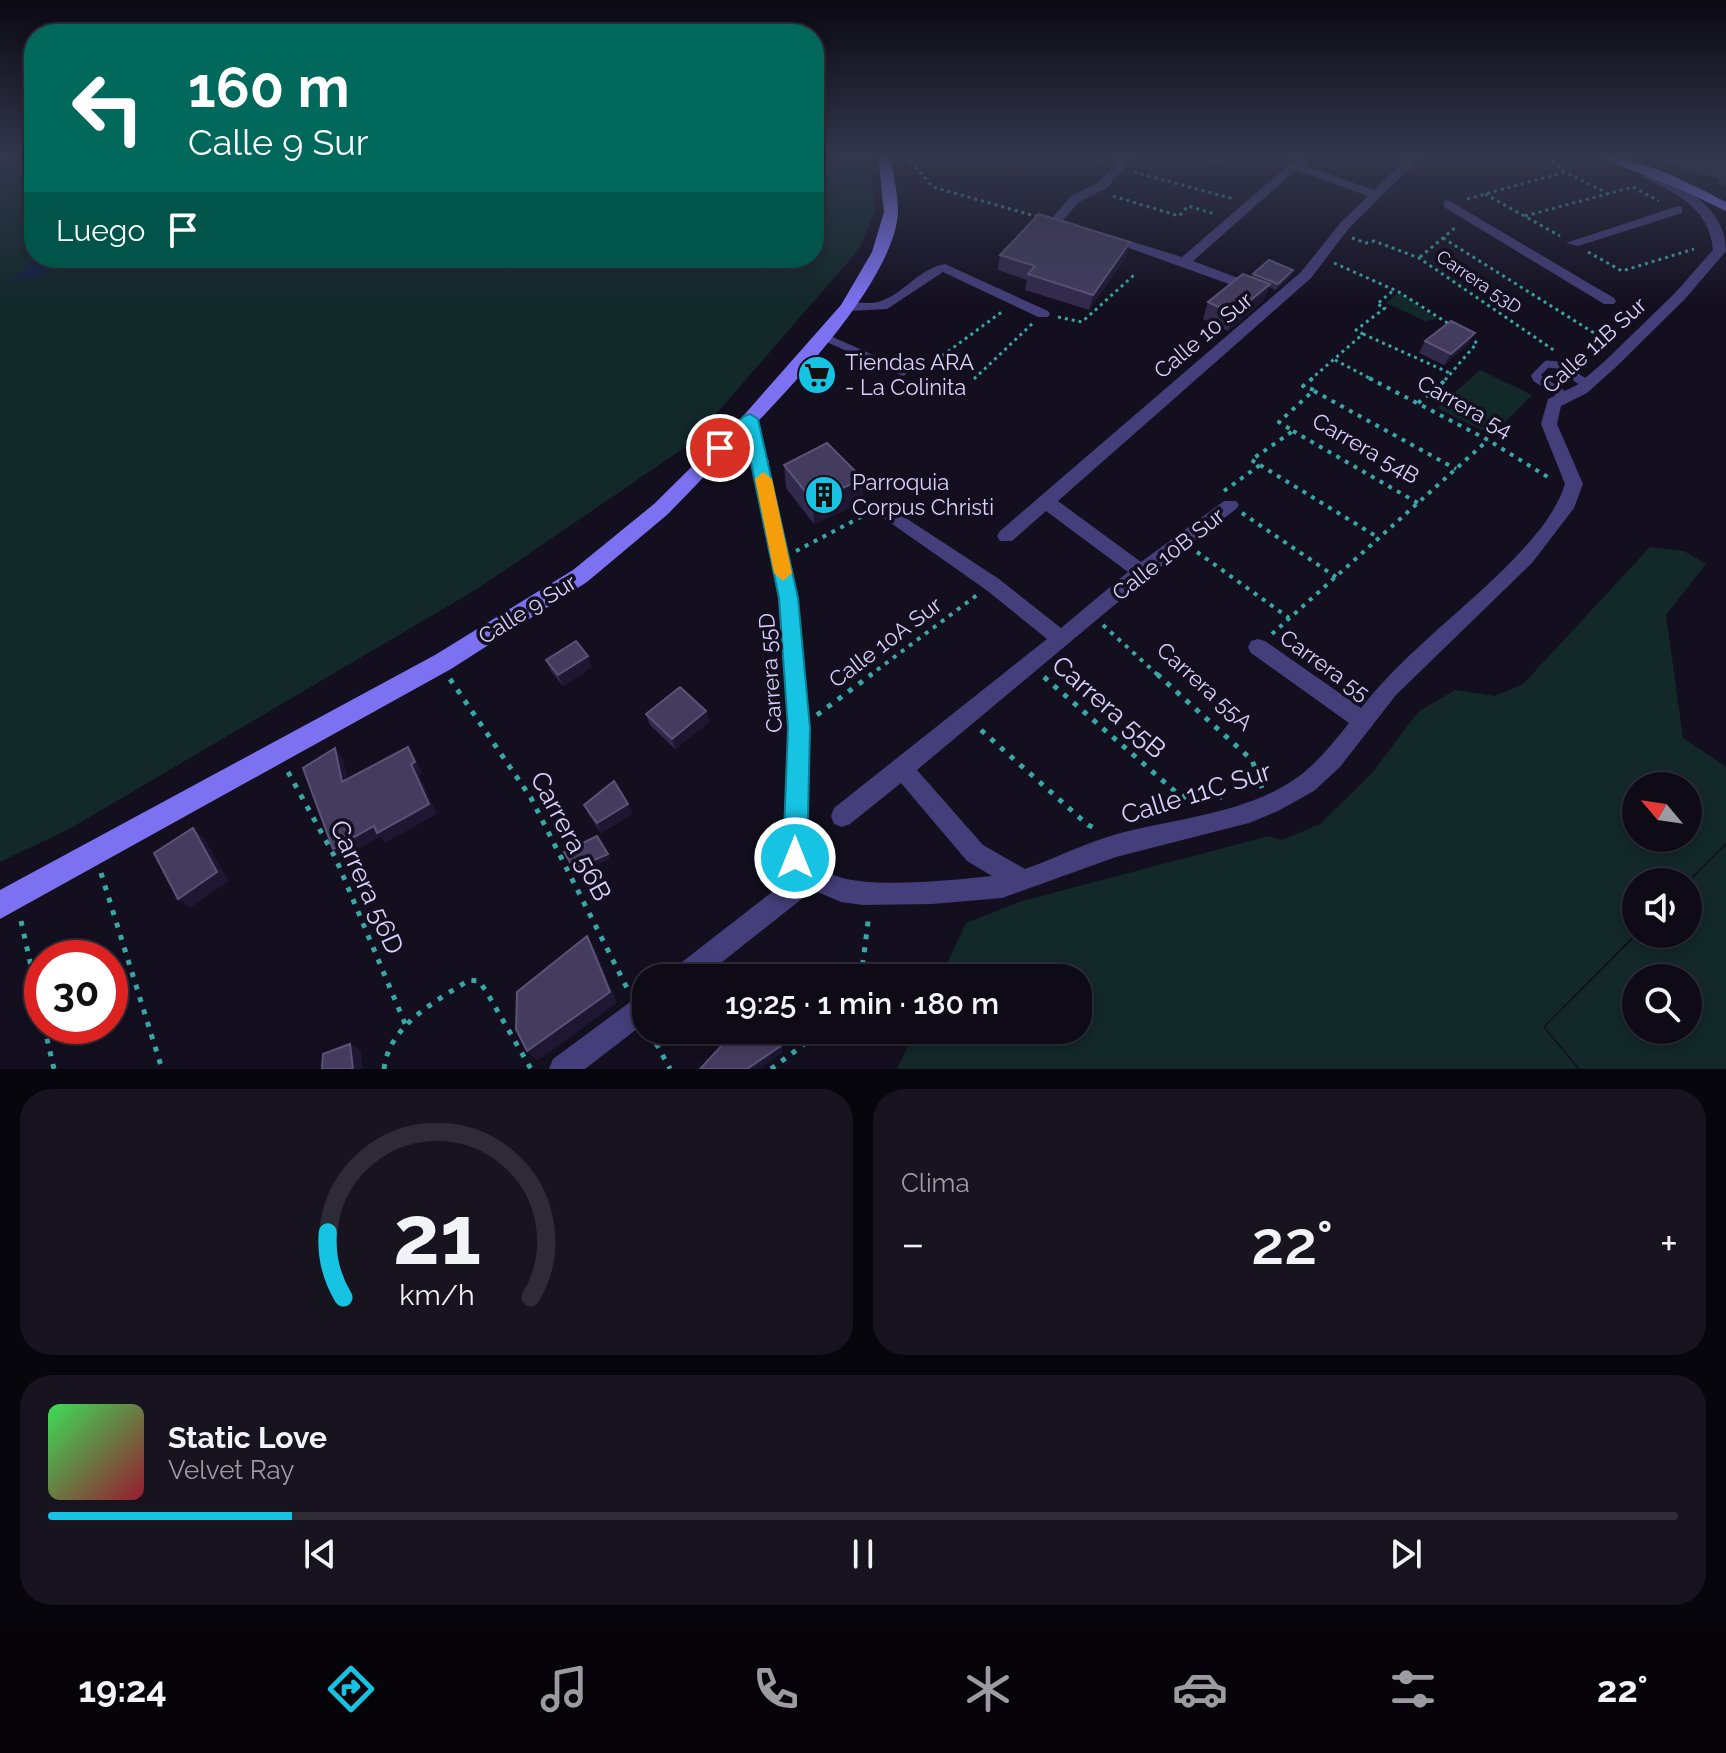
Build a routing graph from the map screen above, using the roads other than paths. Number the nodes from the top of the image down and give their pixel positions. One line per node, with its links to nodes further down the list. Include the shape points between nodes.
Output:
1 (890, 206): 15 (main road, Calle 9 Sur, via 879,252)
2 (1069, 206): 8 (street, via 1055,222)
3 (1249, 206): 12 (street)
4 (1366, 206): 13 (street, Calle 10 Sur)
5 (1451, 206): 14 (street)
6 (1700, 206): 11 (street, Calle 11B Sur)
7 (1678, 210): 10 (street)
8 (1084, 231)
9 (1098, 235): 12 (street)
10 (1573, 243)
11 (1723, 251): 19 (street, Calle 11B Sur)
12 (1184, 262): 13 (street)
13 (1280, 299): 25 (street, Calle 10 Sur)
14 (1609, 301)
15 (848, 307): 16 (street, via 882,306 938,269 949,268); 17 (main road, Calle 9 Sur)
16 (1043, 314)
17 (824, 337): 18 (lane); 21 (main road, Calle 9 Sur)
18 (903, 372)
19 (1587, 384): 20 (street, Calle 11B Sur); 20 (lane, via 1558,365 1547,364 1535,376)
20 (1566, 397): 24 (street, Calle 11B Sur, via 1554,403 1549,424)
21 (750, 419): 22 (main road, Calle 9 Sur); 23 (street, Carrera 55D)
22 (720, 448): 23 (main road); 39 (main road, Calle 9 Sur, via 661,509 580,576 443,662)
23 (760, 462): 36 (street, Carrera 55D, via 788,598 799,728 795,858)
24 (1574, 493): 32 (street, Calle 11C Sur, via 1568,508 1522,561 1389,690)
25 (1047, 502): 28 (street, Calle 10 Sur); 29 (street)
26 (1230, 505): 29 (street, Calle 10B Sur)
27 (877, 507): 30 (street, via 992,584)
28 (1006, 536)
29 (1141, 572): 30 (street, Calle 10B Sur)
30 (1061, 639): 33 (street, Calle 10B Sur)
31 (1258, 647): 32 (street, Carrera 55)
32 (1364, 722): 37 (street, Calle 11C Sur, via 1320,775 1271,802 1111,848)
33 (903, 770): 34 (street, Calle 10B Sur); 35 (street)
34 (842, 816)
35 (975, 853): 37 (street); 38 (street)
36 (810, 877): 38 (street, Calle 11C Sur, via 862,892); 40 (street)
37 (1023, 881): 38 (street, Calle 11C Sur)
38 (986, 887)
39 (0, 905)
40 (700, 964)
41 (632, 1024): 42 (street)
42 (563, 1069)

